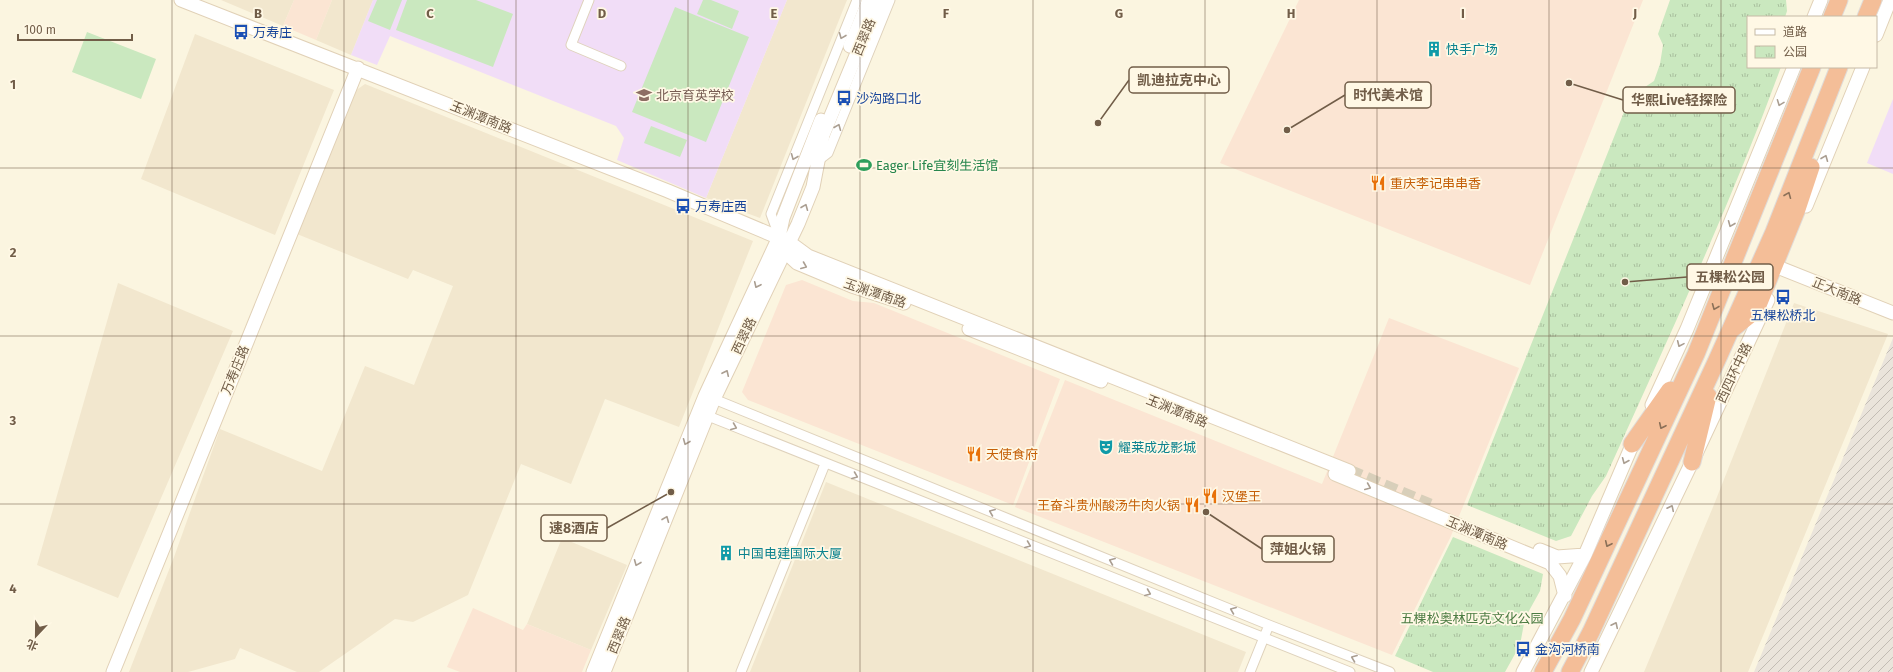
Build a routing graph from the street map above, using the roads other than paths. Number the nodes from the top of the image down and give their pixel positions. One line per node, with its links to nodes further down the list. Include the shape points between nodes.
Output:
1 (181, 0): 18 (street, 玉渊潭南路)
2 (589, 0): 17 (street, via 571,45)
3 (857, 0): 25 (street, one-way to 25, via 771,214)
4 (869, 0): 25 (street, 西翠路, via 783,218)
5 (879, 0): 24 (street, 西翠路, via 823,135)
6 (890, 0): 24 (street, one-way to 6, via 828,153)
7 (1821, 0): 12 (street)
8 (1839, 0): 13 (highway)
9 (1866, 0): 14 (highway)
10 (1873, 0): 15 (highway)
11 (1890, 0): 16 (street)
12 (1814, 16)
13 (1832, 16)
14 (1859, 16)
15 (1866, 16)
16 (1877, 32)
17 (621, 66)
18 (358, 68): 25 (street, 玉渊潭南路, via 668,191); 42 (street, 万寿庄路)
19 (1794, 68): 33 (street, one-way to 33, via 1687,329 1662,386)
20 (1812, 68): 29 (highway, one-way to 29)
21 (1839, 68): 28 (highway, 西四环中路, one-way to 21, via 1774,232)
22 (1846, 68): 28 (highway, via 1797,209 1758,305)
23 (1863, 68): 26 (street, 西四环中路, one-way to 23)
24 (819, 160): 25 (street, 西翠路, one-way to 24, via 798,224 813,187)
25 (784, 243): 31 (street, 西翠路); 36 (street, 玉渊潭南路, via 808,256); 39 (street, 玉渊潭南路, one-way to 39, via 797,263 852,286 894,299 1346,479 1550,564 1560,576)
26 (1780, 268): 27 (street, 正大南路); 34 (street, 西四环中路, via 1739,364)
27 (1893, 313)
28 (1730, 331): 30 (highway, 西四环中路)
29 (1696, 354): 33 (highway); 50 (highway, one-way to 50, via 1572,619)
30 (1717, 360): 34 (highway); 51 (highway, 西四环中路)
31 (710, 398): 32 (street, 西翠路); 40 (street, one-way to 31)
32 (703, 414): 35 (street, one-way to 35); 43 (street, 西翠路, one-way to 43); 44 (street, 西翠路, one-way to 32)
33 (1632, 444): 38 (street, one-way to 38)
34 (1692, 462): 52 (street, 西四环中路, one-way to 34)
35 (825, 464): 41 (street, one-way to 41); 45 (street)
36 (1349, 471)
37 (1430, 505): 38 (street, 玉渊潭南路, via 1557,557)
38 (1585, 555): 39 (street)
39 (1565, 596): 49 (street)
40 (1269, 625): 41 (street); 48 (street, one-way to 40)
41 (1264, 639): 46 (street); 47 (street)
42 (113, 672)
43 (593, 672)
44 (604, 672)
45 (741, 672)
46 (1250, 672)
47 (1350, 672)
48 (1390, 672)
49 (1523, 672)
50 (1543, 672)
51 (1570, 672)
52 (1591, 672)

